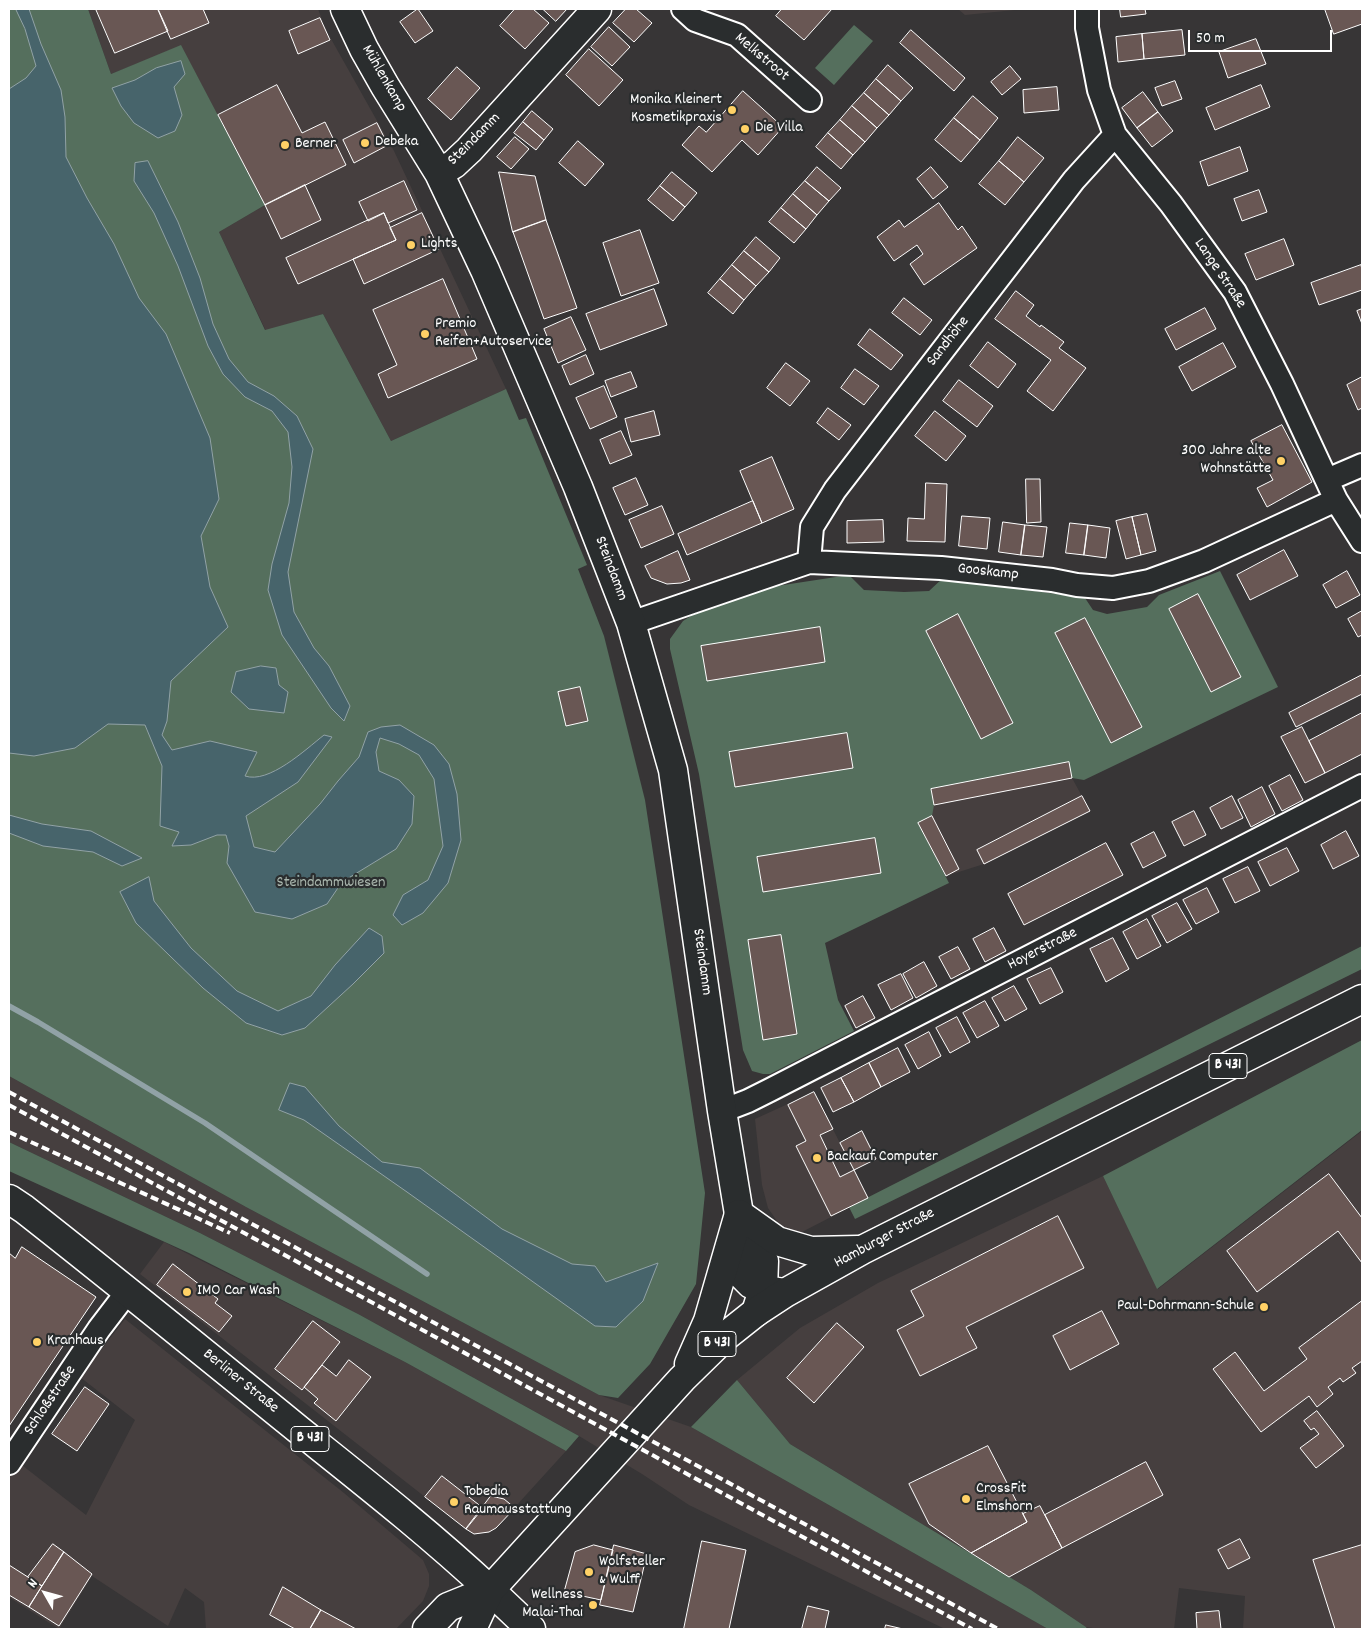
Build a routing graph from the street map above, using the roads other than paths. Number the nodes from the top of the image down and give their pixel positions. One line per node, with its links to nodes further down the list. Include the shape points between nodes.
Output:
1 (345, 9): 7 (main road, Mühlenkamp, via 381,79)
2 (597, 9): 7 (main road, Steindamm, via 469,150)
3 (683, 9): 5 (street, Melkstroot, via 695,20 737,35)
4 (1086, 9): 6 (street, Lange Straße, via 1099,90)
5 (810, 100)
6 (1115, 135): 9 (street, Lange Straße, via 1171,204 1235,292); 11 (street, Sandhöhe, via 1074,180 835,490 812,527)
7 (439, 173): 12 (main road, Steindamm, via 578,487)
8 (1362, 465): 9 (street, Gooskamp)
9 (1331, 490): 10 (street, Lange Straße); 11 (street, Gooskamp, via 1204,561 1149,581 1113,588 941,568)
10 (1362, 541)
11 (809, 562): 12 (street, Gooskamp)
12 (631, 623): 15 (main road, Steindamm, via 673,770)
13 (1362, 786): 15 (street, Hoyerstraße, via 770,1090)
14 (1362, 999): 18 (main road, Hamburger Straße / B 431)
15 (722, 1110): 17 (main road, Steindamm)
16 (9, 1199): 19 (main road, Berliner Straße / B 431)
17 (739, 1214): 18 (main road, via 777,1241 811,1251); 20 (main road, Steindamm, via 731,1249 738,1270); 21 (main road, via 708,1322)
18 (862, 1250): 20 (main road, Hamburger Straße / B 431)
19 (128, 1290): 22 (street, Schloßstraße); 23 (main road, Berliner Straße / B 431, via 450,1553)
20 (768, 1298): 21 (main road, Hamburger Straße / B 431)
21 (682, 1379): 23 (main road, Hamburger Straße / B 431)
22 (9, 1463)
23 (490, 1590): 24 (main road, B 431, via 448,1607); 25 (main road, B 431); 26 (main road, Berliner Straße)
24 (428, 1629)
25 (472, 1629)
26 (531, 1629)

